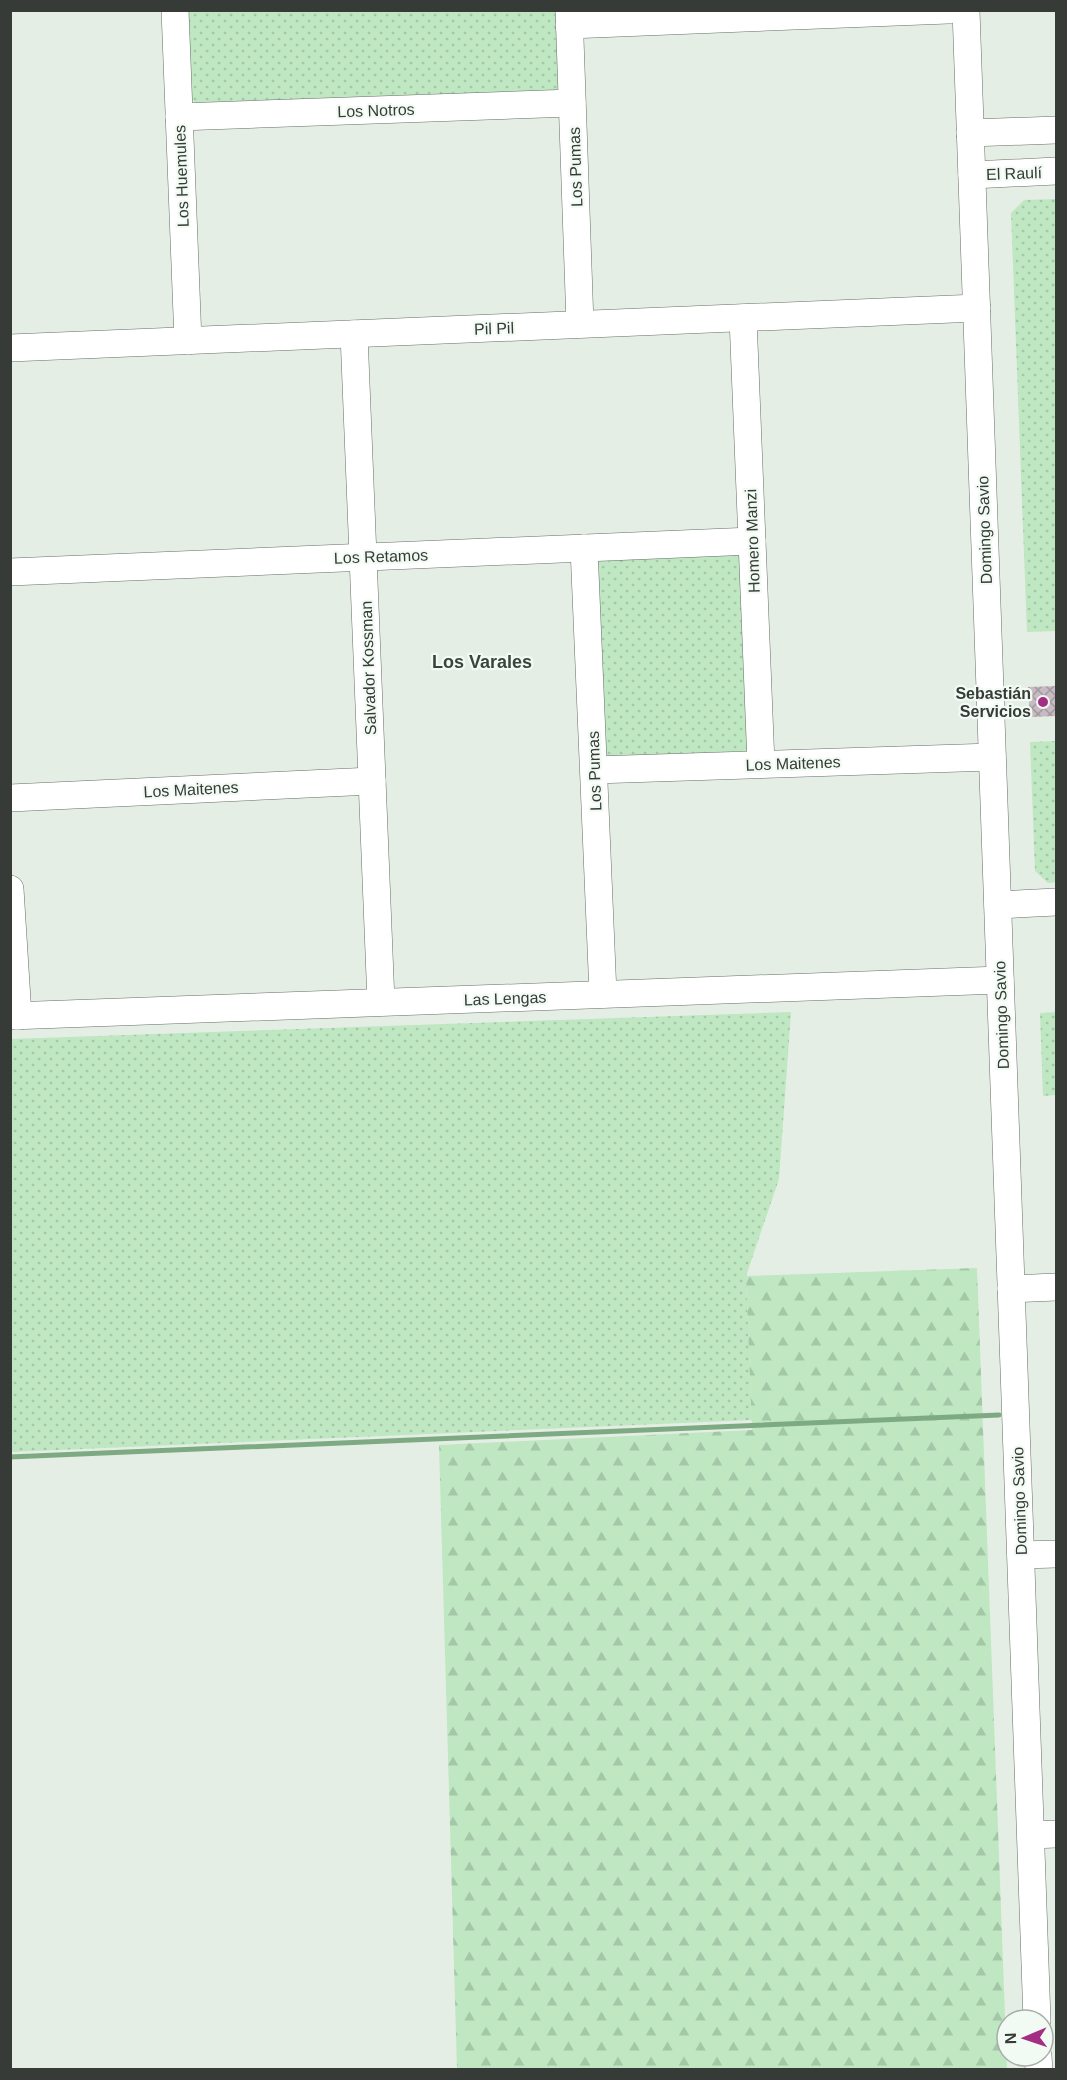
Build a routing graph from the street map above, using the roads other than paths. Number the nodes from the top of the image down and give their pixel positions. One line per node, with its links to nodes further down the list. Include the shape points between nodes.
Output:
1 (175, 10): 6 (street, Los Huemules)
2 (948, 10): 4 (street)
3 (966, 10): 8 (street, Domingo Savio)
4 (569, 18): 5 (street, Los Pumas)
5 (573, 103): 6 (street, Los Notros); 13 (street, Los Pumas)
6 (179, 117): 15 (street, Los Huemules)
7 (1056, 130): 8 (street)
8 (970, 133): 10 (street, Domingo Savio)
9 (1056, 171): 10 (street, El Raulí)
10 (972, 175): 11 (street, Domingo Savio)
11 (977, 308): 12 (street, Pil Pil); 21 (street, Domingo Savio)
12 (743, 318): 13 (street, Pil Pil); 17 (street, Homero Manzi)
13 (580, 324): 14 (street, Pil Pil)
14 (354, 334): 15 (street, Pil Pil); 19 (street, Salvador Kossman)
15 (188, 341): 16 (street, Pil Pil)
16 (10, 348)
17 (752, 540): 18 (street, Los Retamos); 22 (street, Homero Manzi)
18 (584, 548): 19 (street, Los Retamos); 23 (street, Los Pumas)
19 (363, 557): 20 (street, Los Retamos); 24 (street, Salvador Kossman)
20 (10, 572)
21 (992, 757): 22 (street, Los Maitenes); 28 (street, Domingo Savio)
22 (761, 764): 23 (street, Los Maitenes)
23 (594, 770): 30 (street, Los Pumas)
24 (372, 781): 25 (street, Los Maitenes); 31 (street, Salvador Kossman)
25 (10, 798)
26 (10, 889): 32 (street)
27 (1056, 902): 28 (street)
28 (998, 904): 29 (street, Domingo Savio)
29 (1000, 980): 30 (street, Las Lengas); 34 (street, Domingo Savio)
30 (603, 994): 31 (street, Las Lengas)
31 (381, 1002): 32 (street, Las Lengas)
32 (14, 1016)
33 (1056, 1287): 34 (street)
34 (1011, 1288): 36 (street, Domingo Savio)
35 (1056, 1554): 36 (street)
36 (1021, 1555): 37 (street, Domingo Savio)
37 (1044, 1834): 38 (street, Domingo Savio)
38 (1037, 2008)

